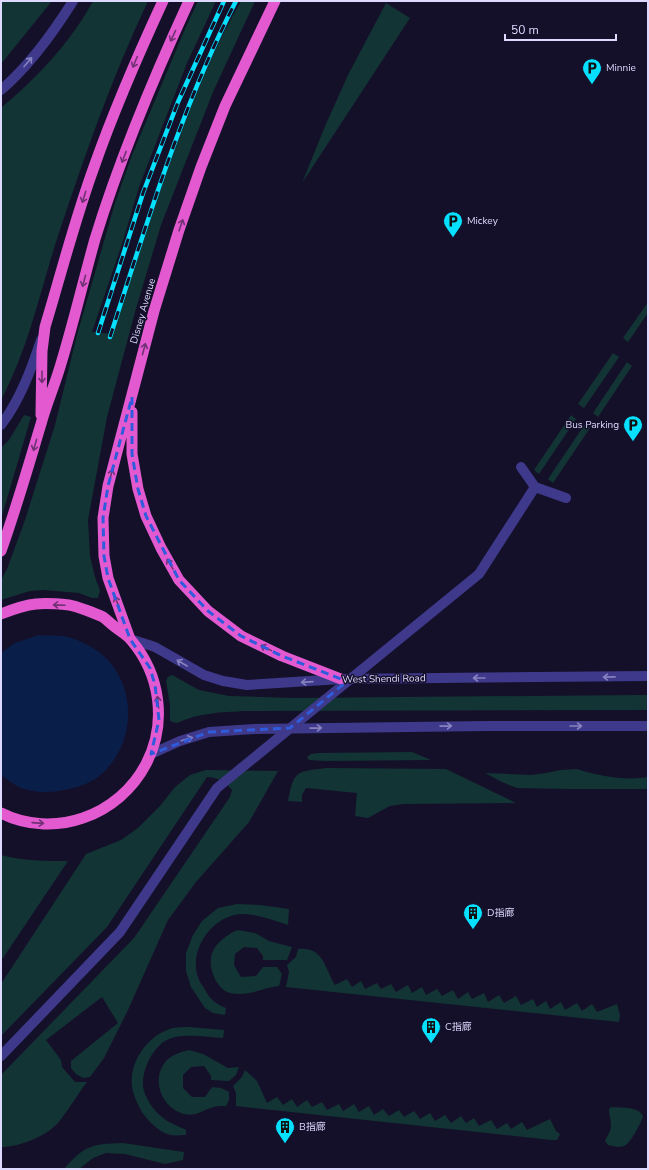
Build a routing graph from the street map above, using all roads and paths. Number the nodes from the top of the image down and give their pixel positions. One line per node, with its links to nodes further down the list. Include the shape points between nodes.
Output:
1 (73, 1): 5 (street, one-way to 1, via 38,52)
2 (163, 1): 6 (highway, one-way to 6, via 131,72 94,168)
3 (189, 1): 8 (highway, one-way to 8, via 164,54 116,177 54,388)
4 (275, 1): 7 (highway, Disney Avenue, one-way to 4, via 179,230 201,167 225,106)
5 (1, 90)
6 (45, 327): 8 (highway, one-way to 8); 9 (street, via 25,382)
7 (132, 397): 15 (highway, Disney Avenue, one-way to 7, via 108,578 104,556 103,518 108,486); 17 (highway, one-way to 7, via 282,656 241,636 208,611 179,580 160,548 138,489 132,454)
8 (41, 422): 13 (highway, one-way to 13)
9 (1, 425)
10 (521, 467): 11 (street)
11 (535, 487): 12 (street); 21 (street, via 479,574 217,788 120,932)
12 (566, 498)
13 (1, 551)
14 (1, 614): 15 (highway, one-way to 14, via 103,617 70,605 35,604)
15 (130, 639): 17 (street, West Shendi Road, one-way to 15, via 247,685 223,681 204,675 155,647); 19 (highway, one-way to 15, via 159,720 155,685 150,668)
16 (648, 676): 17 (street, West Shendi Road, one-way to 17)
17 (341, 679)
18 (648, 726): 19 (street, one-way to 18, via 209,732 254,729)
19 (151, 754): 20 (highway, one-way to 19, via 29,822 50,824 92,815 128,790)
20 (1, 813)
21 (1, 1056)

